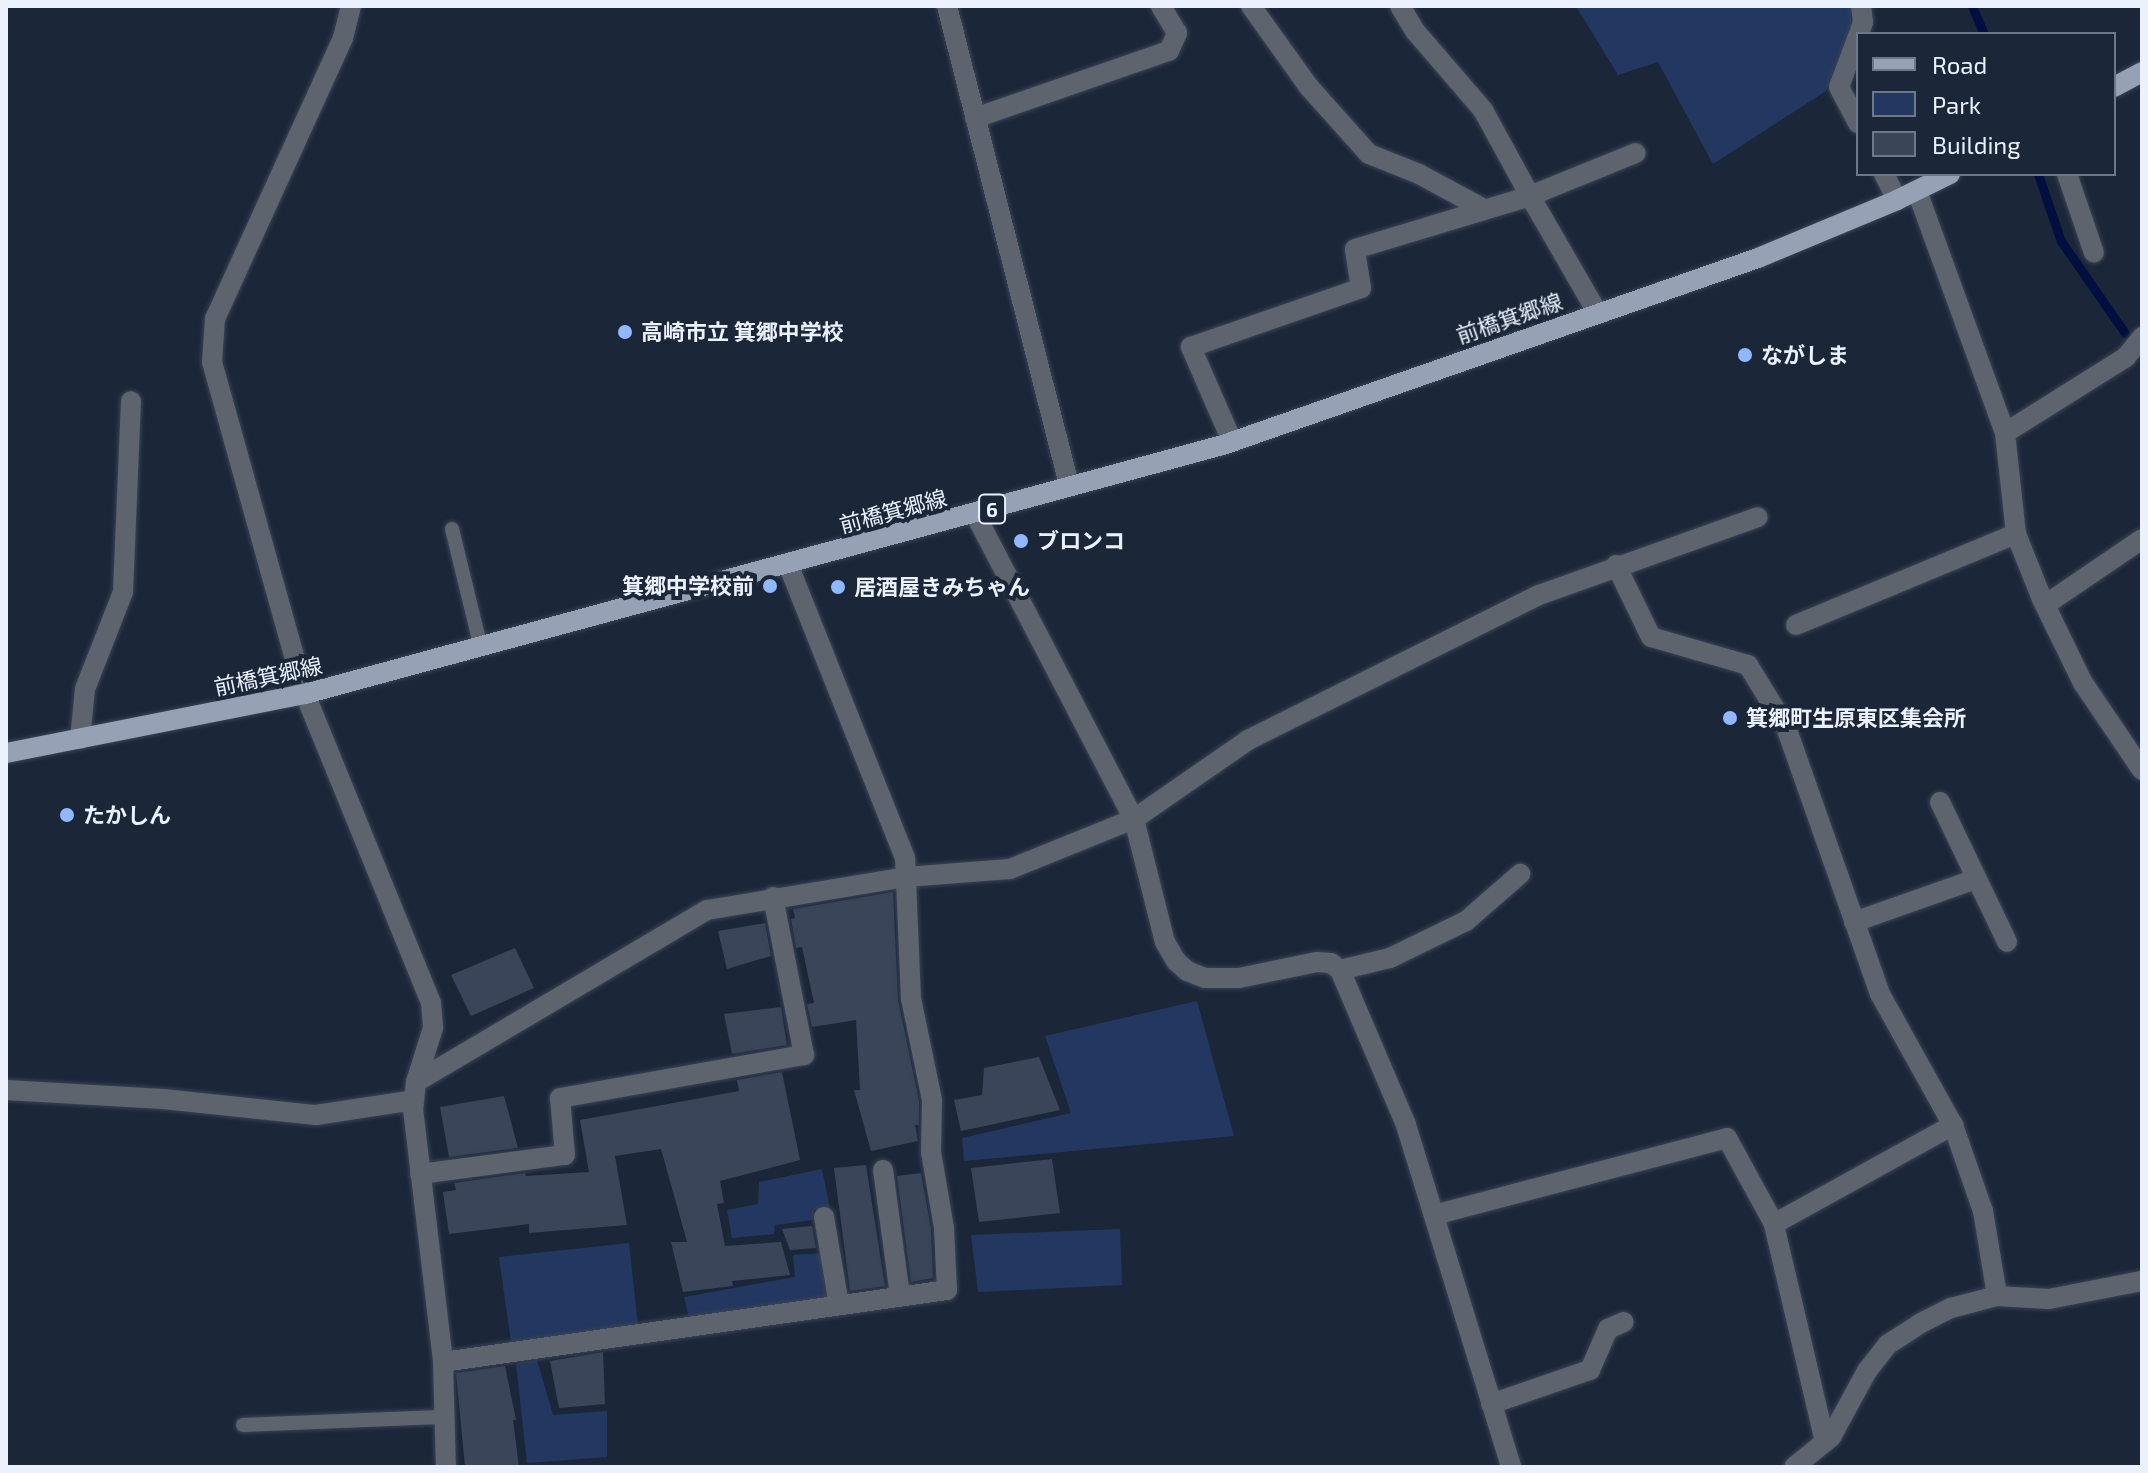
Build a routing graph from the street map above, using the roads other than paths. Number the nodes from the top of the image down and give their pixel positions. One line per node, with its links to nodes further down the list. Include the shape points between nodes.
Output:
1 (351, 6): 39 (street, via 343,38 224,294 211,345 217,388)
2 (947, 6): 11 (street)
3 (1161, 6): 11 (street, via 1177,33 1169,51)
4 (1251, 6): 20 (street, via 1309,87 1369,154)
5 (1400, 6): 18 (street, via 1483,110)
6 (1861, 6): 7 (street)
7 (1859, 32)
8 (1856, 40): 12 (street, via 1839,87)
9 (2142, 72): 10 (main road)
10 (2116, 86)
11 (975, 118): 28 (street)
12 (1856, 119)
13 (1636, 153): 18 (street)
14 (1885, 176): 19 (street)
15 (1946, 176): 17 (main road, 前橋箕郷線 / 6)
16 (2068, 176): 21 (street)
17 (1917, 191): 19 (main road, 前橋箕郷線 / 6); 26 (street)
18 (1530, 196): 20 (street); 22 (street)
19 (1897, 200): 22 (main road, 前橋箕郷線 / 6, via 1758,258)
20 (1484, 209): 27 (street, via 1355,249 1361,288 1191,347)
21 (2094, 253)
22 (1597, 312): 27 (main road, 前橋箕郷線 / 6)
23 (2142, 337): 24 (street)
24 (2134, 355): 26 (street)
25 (131, 401): 40 (street, via 123,592 85,689)
26 (2005, 433): 32 (street)
27 (1232, 441): 28 (main road, 前橋箕郷線 / 6)
28 (1070, 487): 29 (main road, 前橋箕郷線 / 6)
29 (975, 514): 34 (main road, 前橋箕郷線 / 6); 44 (street)
30 (1758, 517): 35 (street)
31 (452, 529): 38 (lane)
32 (2016, 534): 36 (street); 37 (street)
33 (2142, 539): 36 (street)
34 (788, 564): 38 (main road, 前橋箕郷線 / 6); 46 (street, via 886,802)
35 (1616, 565): 44 (street, via 1539,595 1248,740); 49 (street, via 1651,637 1748,665 1786,727)
36 (2045, 605): 42 (street, via 2083,683)
37 (1796, 625)
38 (481, 648): 39 (main road, 前橋箕郷線 / 6)
39 (305, 694): 40 (main road, 前橋箕郷線 / 6); 53 (street, via 431,1003 433,1028)
40 (80, 739): 41 (main road, 前橋箕郷線 / 6)
41 (6, 753)
42 (2142, 770)
43 (1940, 802): 47 (street)
44 (1134, 819): 46 (street, via 1010,869); 51 (street, via 1165,942 1187,971 1205,978 1239,978 1317,962)
45 (1520, 874): 51 (street, via 1466,921 1390,958)
46 (906, 877): 48 (street); 61 (street, via 911,999 932,1100 931,1152 944,1228 947,1290)
47 (1976, 879): 49 (street); 50 (street)
48 (773, 897): 53 (street, via 707,910); 56 (street, via 804,1055 560,1098 565,1155)
49 (1854, 922): 54 (street, via 1880,994)
50 (2007, 942)
51 (1340, 970): 57 (street, via 1406,1125)
52 (6, 1090): 53 (street, via 316,1115)
53 (415, 1091): 56 (street)
54 (1953, 1125): 59 (street); 62 (street, via 1983,1211)
55 (883, 1170): 61 (street)
56 (420, 1174): 65 (street)
57 (1434, 1215): 59 (street, via 1727,1138); 66 (street)
58 (824, 1217): 63 (street)
59 (1774, 1224): 69 (street)
60 (2139, 1289): 62 (street, via 2049,1299)
61 (900, 1296): 63 (street)
62 (1997, 1296): 69 (street, via 1951,1308 1887,1345)
63 (839, 1305): 65 (street)
64 (1624, 1322): 66 (street, via 1608,1329 1590,1370)
65 (443, 1362): 67 (street)
66 (1491, 1404): 71 (street)
67 (445, 1417): 68 (lane); 70 (street)
68 (243, 1425)
69 (1825, 1442): 72 (street)
70 (446, 1467)
71 (1511, 1467)
72 (1794, 1467)

